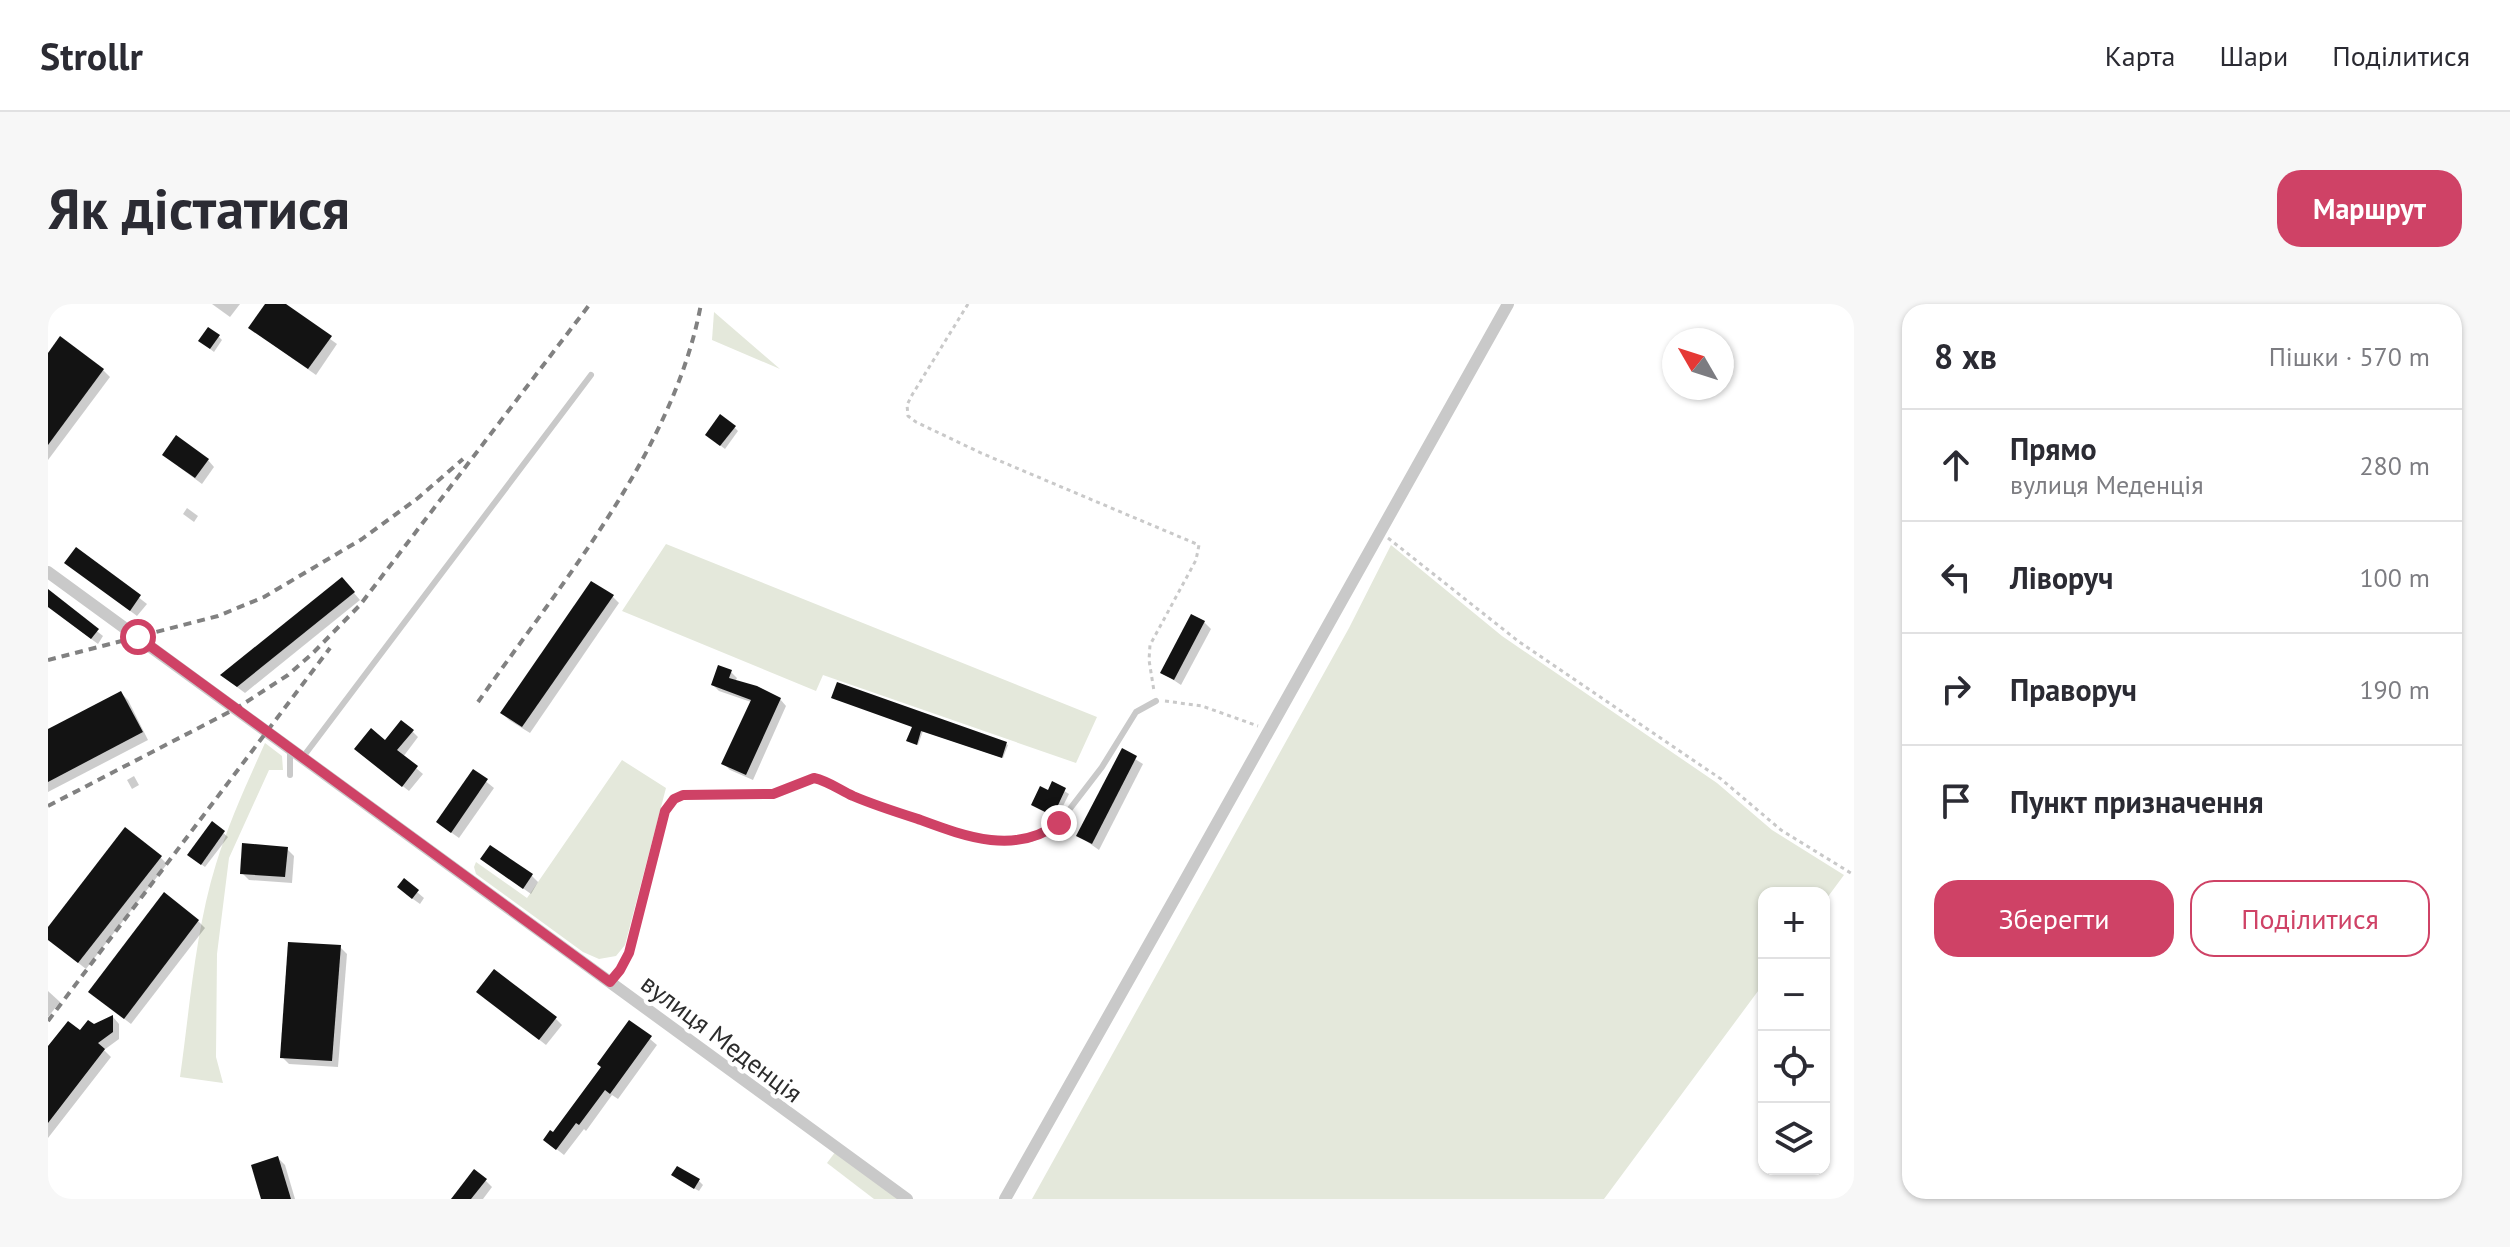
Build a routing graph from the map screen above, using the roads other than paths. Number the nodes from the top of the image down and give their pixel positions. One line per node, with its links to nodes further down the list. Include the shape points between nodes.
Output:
1 (1508, 304): 10 (street)
2 (591, 375): 6 (lane)
3 (48, 572): 5 (street, вулиця Меденція)
4 (1156, 701): 8 (lane, via 1136,712 1059,823 1031,839 961,835 814,778 773,794 674,799 665,811 629,953)
5 (290, 747): 6 (street, вулиця Меденція); 7 (lane)
6 (303, 757): 8 (street, вулиця Меденція)
7 (290, 775)
8 (610, 982): 9 (street, вулиця Меденція)
9 (907, 1199)
10 (1005, 1199)

